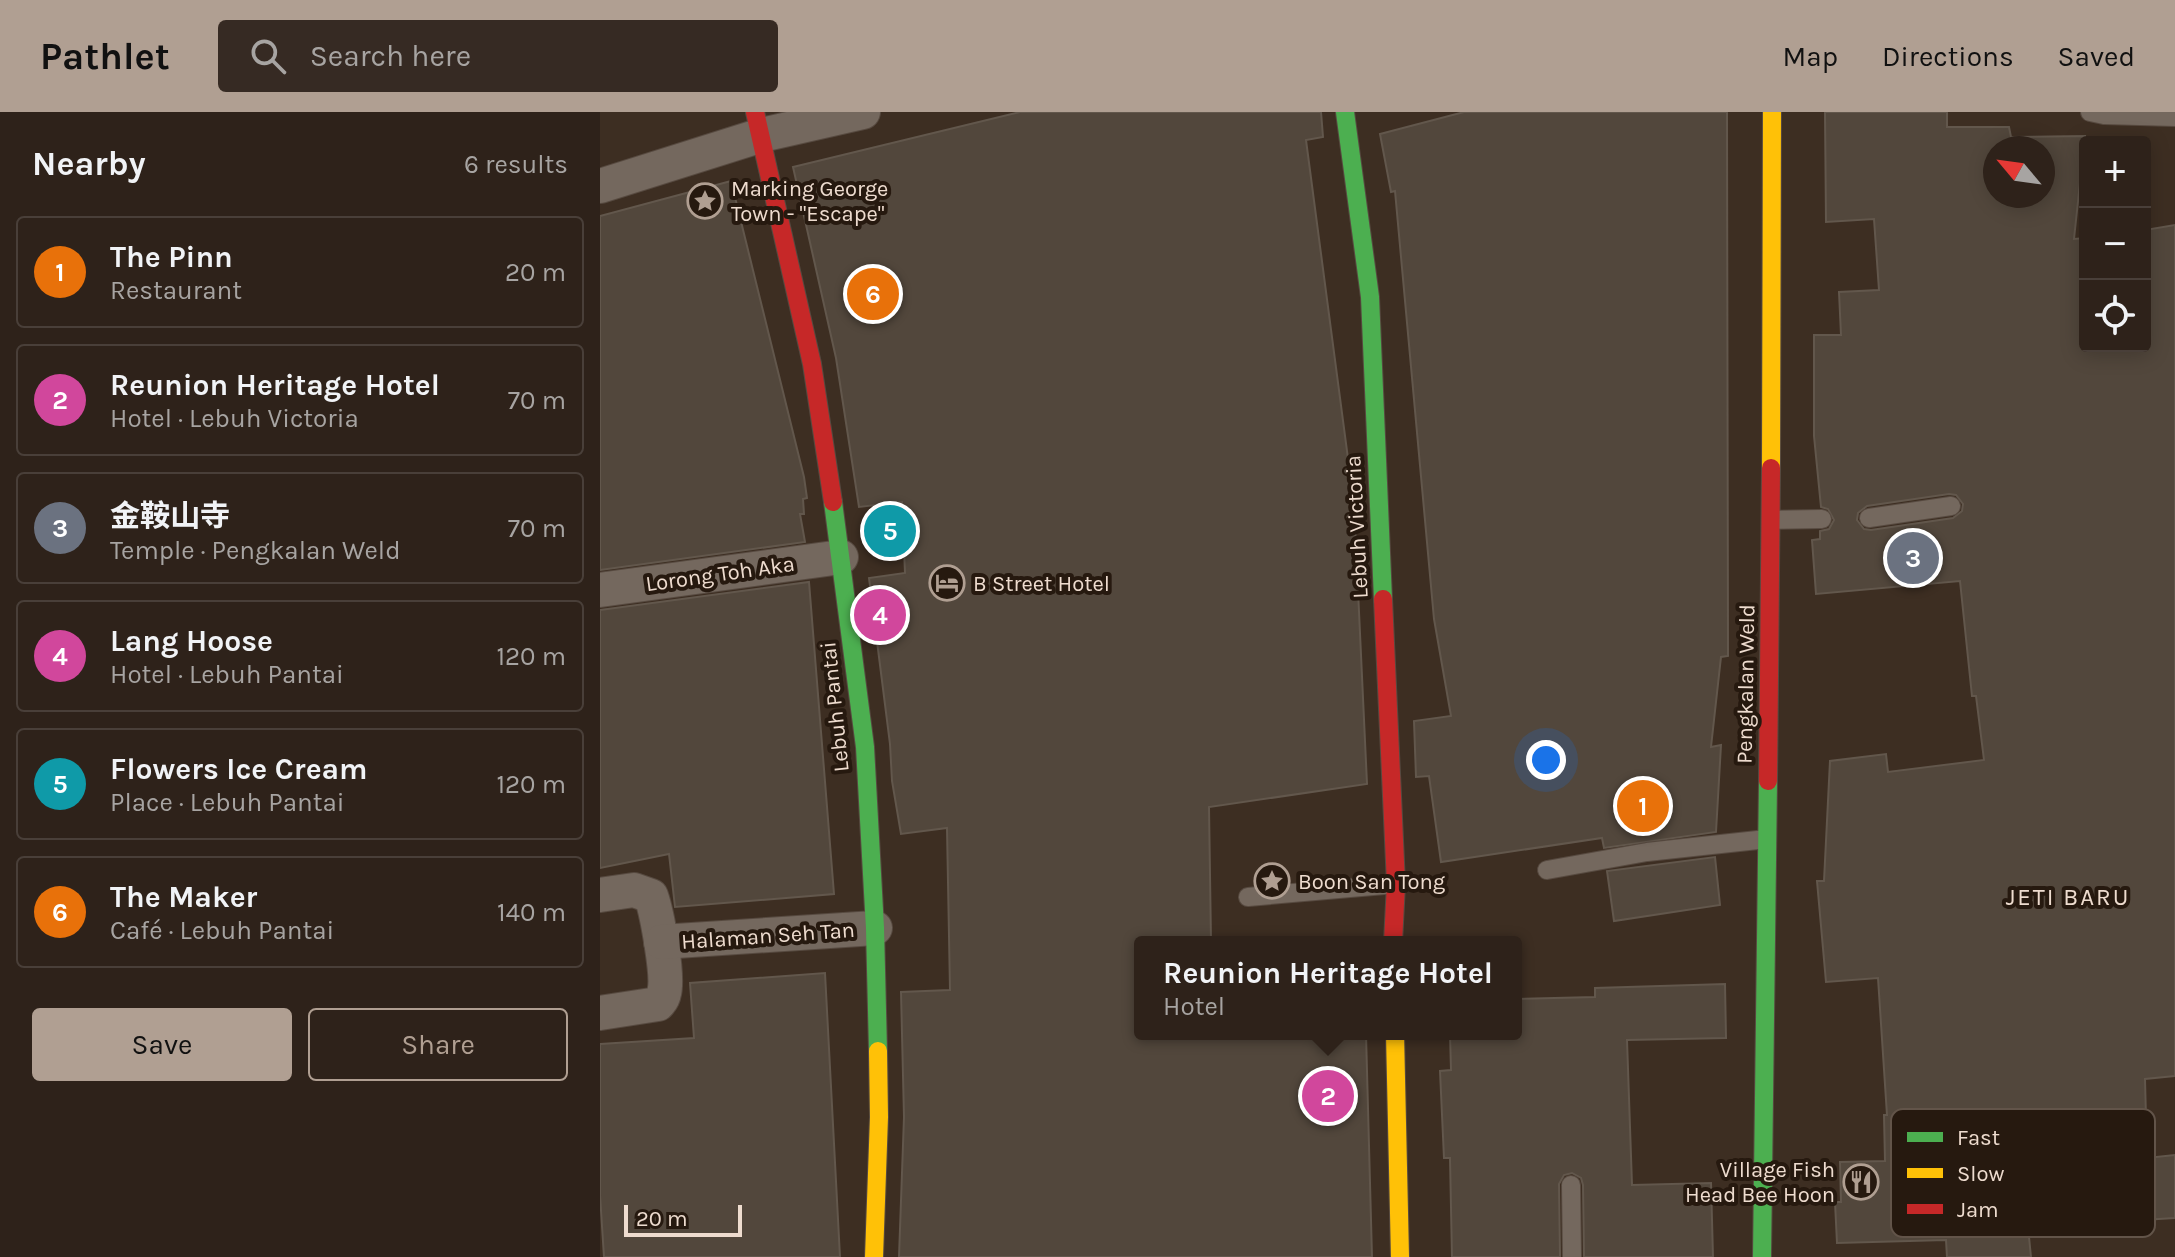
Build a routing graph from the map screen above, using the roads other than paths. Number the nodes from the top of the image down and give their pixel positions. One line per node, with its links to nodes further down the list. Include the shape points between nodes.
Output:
1 (863, 112): 6 (street)
2 (1345, 112): 16 (street, Lebuh Victoria, via 1370,297)
3 (1772, 112): 11 (street, Pengkalan Weld)
4 (2090, 112): 5 (lane)
5 (2175, 117)
6 (758, 124): 7 (street); 12 (street, Lebuh Pantai, via 812,364)
7 (600, 186)
8 (1951, 506): 9 (lane)
9 (1869, 518)
10 (1822, 519): 11 (lane)
11 (1771, 520): 14 (street, Pengkalan Weld)
12 (841, 557): 13 (street, Lorong Toh Aka); 19 (street, Lebuh Pantai, via 865,747)
13 (600, 590)
14 (1767, 839): 15 (lane); 28 (street, Pengkalan Weld)
15 (1547, 870)
16 (1396, 884): 18 (lane); 20 (street, Lebuh Victoria)
17 (600, 895): 21 (street, Halaman Seh Tan, via 634,890 651,896)
18 (1248, 897)
19 (875, 928): 21 (street, Halaman Seh Tan); 25 (street, Lebuh Pantai, via 879,1117)
20 (1393, 936)
21 (661, 942): 22 (street, Halaman Seh Tan, via 665,987 658,1004)
22 (600, 1013)
23 (1395, 1040): 26 (street)
24 (1571, 1185): 27 (lane)
25 (874, 1257)
26 (1400, 1257)
27 (1572, 1257)
28 (1762, 1257)

